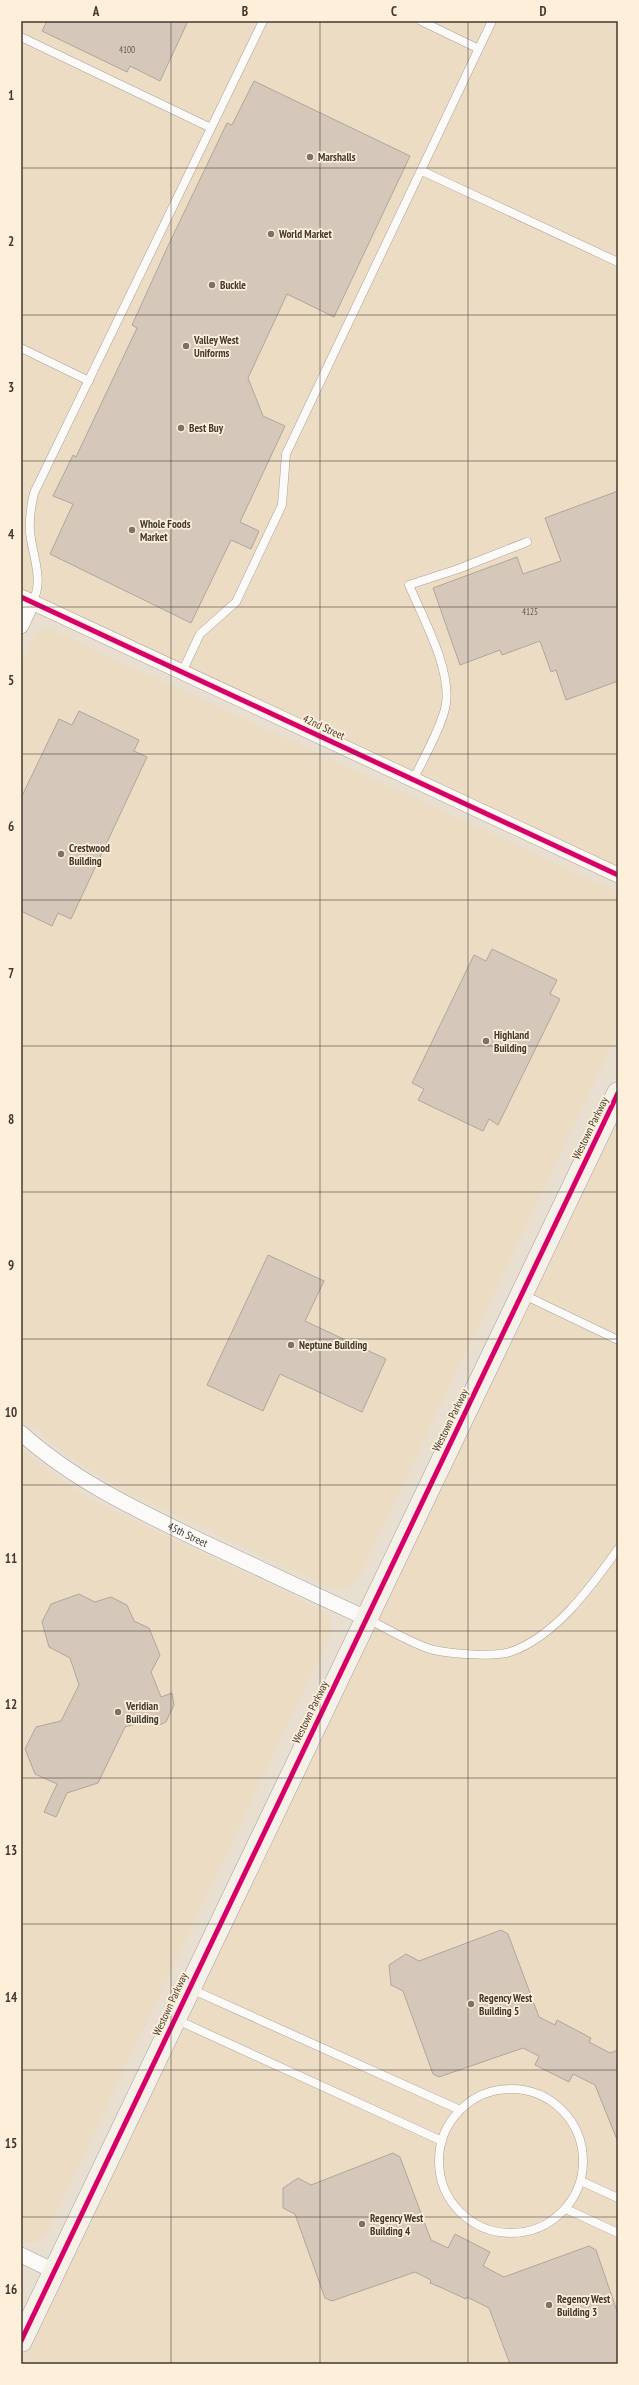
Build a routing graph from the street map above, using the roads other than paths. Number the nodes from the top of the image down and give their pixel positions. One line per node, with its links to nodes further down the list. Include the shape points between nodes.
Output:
1 (262, 21): 6 (lane)
2 (421, 21): 5 (lane)
3 (492, 21): 5 (lane)
4 (21, 37): 6 (lane)
5 (479, 50): 7 (lane)
6 (209, 127): 10 (lane)
7 (422, 171): 8 (lane); 14 (lane, via 286,454 282,505 236,602 200,634)
8 (618, 262)
9 (21, 348): 10 (lane)
10 (89, 381): 12 (lane, via 34,492 30,507 30,532 36,559 37,595)
11 (528, 542): 15 (lane, via 409,585 442,668 446,688 446,705)
12 (27, 599): 13 (street); 14 (street, 42nd Street)
13 (21, 626)
14 (182, 672): 15 (street, 42nd Street)
15 (413, 780): 16 (street, 42nd Street)
16 (618, 875)
17 (618, 1093): 18 (street, Westown Parkway)
18 (521, 1294): 19 (lane); 22 (street, Westown Parkway)
19 (618, 1340)
20 (21, 1433): 22 (street, 45th Street, via 67,1470 98,1490 156,1520)
21 (618, 1549): 22 (lane, via 602,1571 546,1633 509,1652 471,1654 433,1650)
22 (366, 1618): 23 (street, Westown Parkway)
23 (189, 1988): 24 (street, Westown Parkway); 25 (lane)
24 (174, 2019): 26 (lane); 32 (street, Westown Parkway)
25 (460, 2110): 26 (lane, via 450,2123); 27 (lane, via 476,2098 502,2089 535,2092 555,2103 569,2117 578,2132 583,2150)
26 (442, 2141): 29 (lane, via 439,2159 442,2181 448,2196 461,2214 473,2222 489,2230 518,2234 550,2222)
27 (581, 2181): 28 (lane); 29 (lane)
28 (618, 2198)
29 (566, 2209): 30 (lane)
30 (618, 2233)
31 (21, 2255): 32 (street)
32 (54, 2271): 33 (street, Westown Parkway)
33 (21, 2341)

